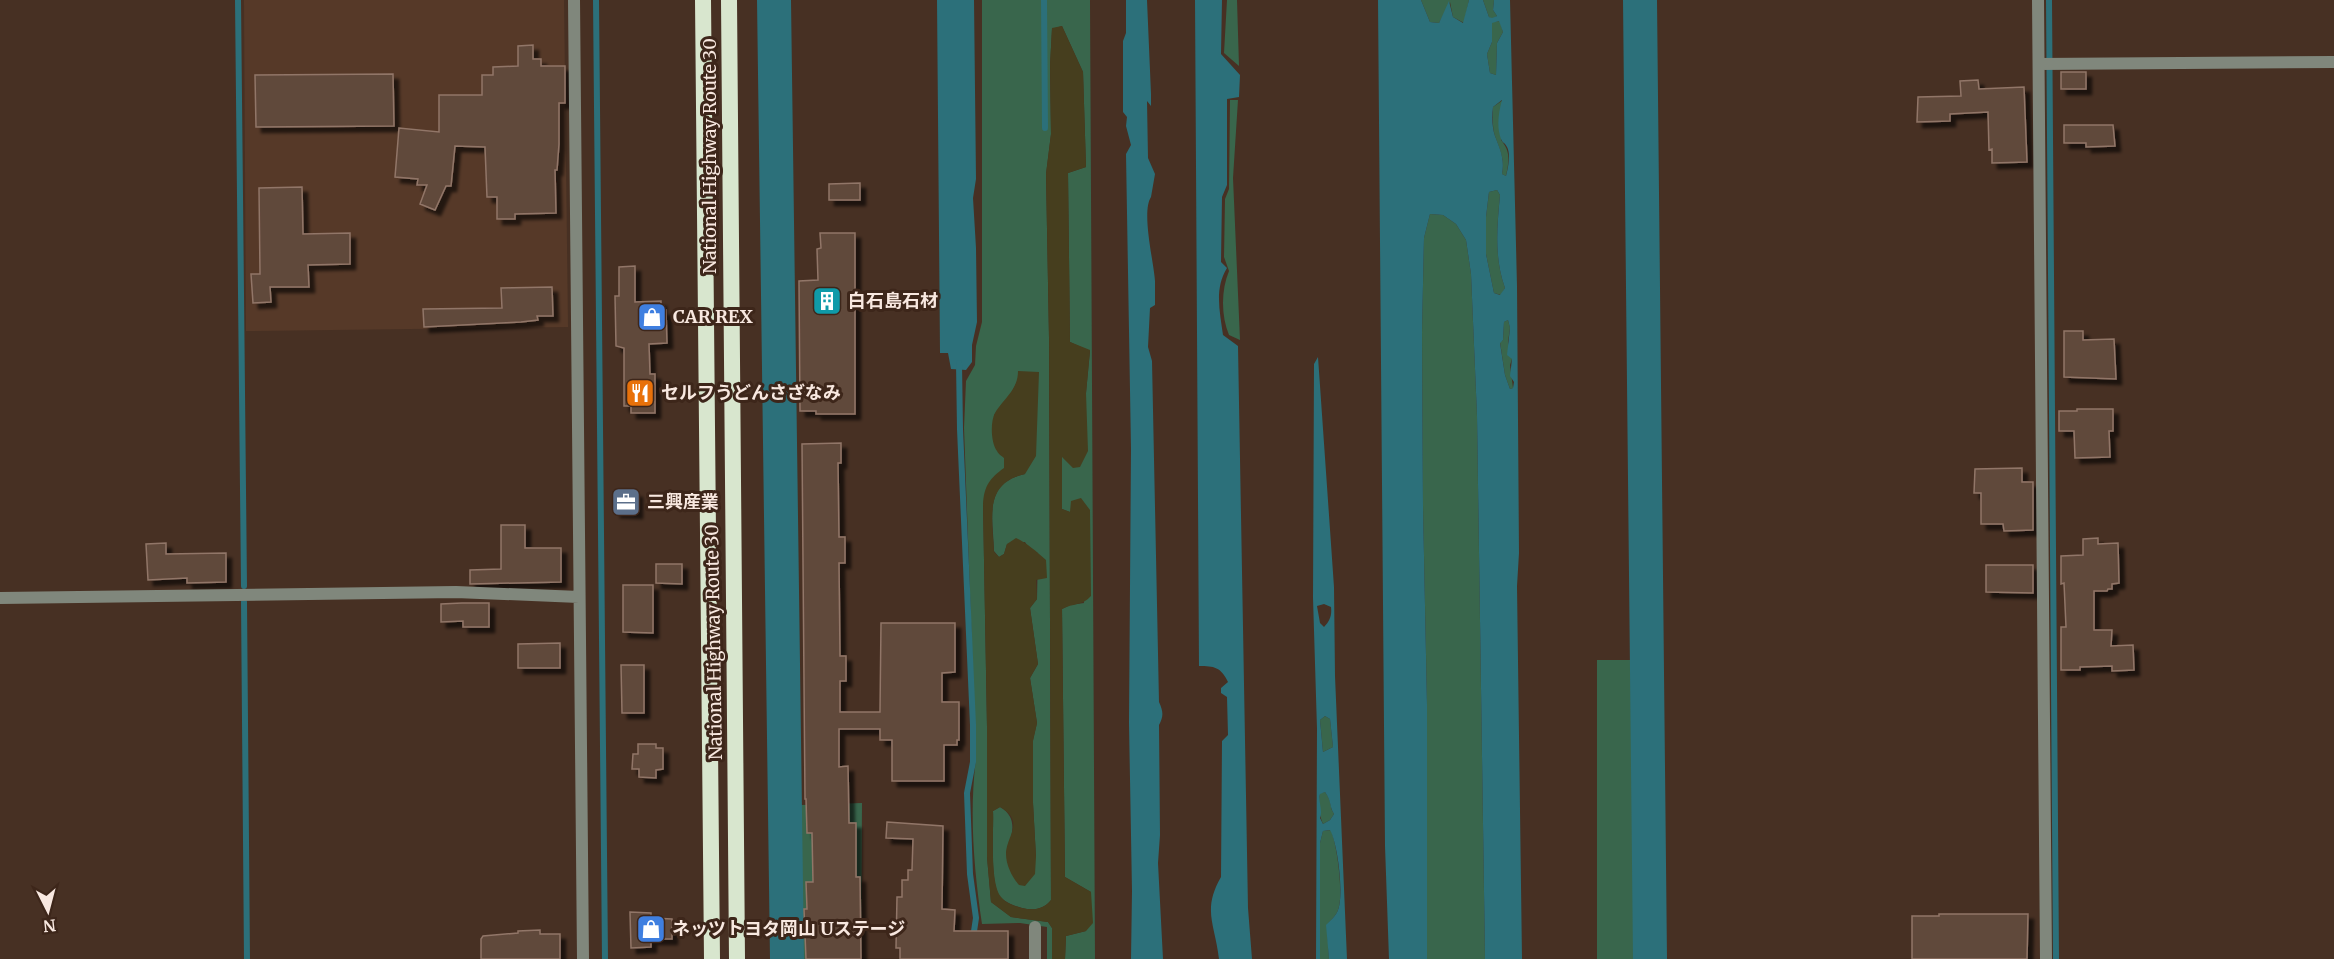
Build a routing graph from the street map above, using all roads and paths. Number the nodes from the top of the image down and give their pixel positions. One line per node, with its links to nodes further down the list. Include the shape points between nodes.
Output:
1 (574, 0): 7 (street)
2 (703, 0): 11 (highway, National Highway Route 30)
3 (729, 0): 12 (highway, National Highway Route 30)
4 (2038, 0): 6 (street)
5 (2334, 62): 6 (street)
6 (2047, 64): 14 (street)
7 (579, 597): 8 (street, via 445,592); 10 (street)
8 (0, 598)
9 (1035, 927): 13 (street)
10 (583, 959)
11 (712, 959)
12 (737, 959)
13 (1035, 959)
14 (2046, 959)

